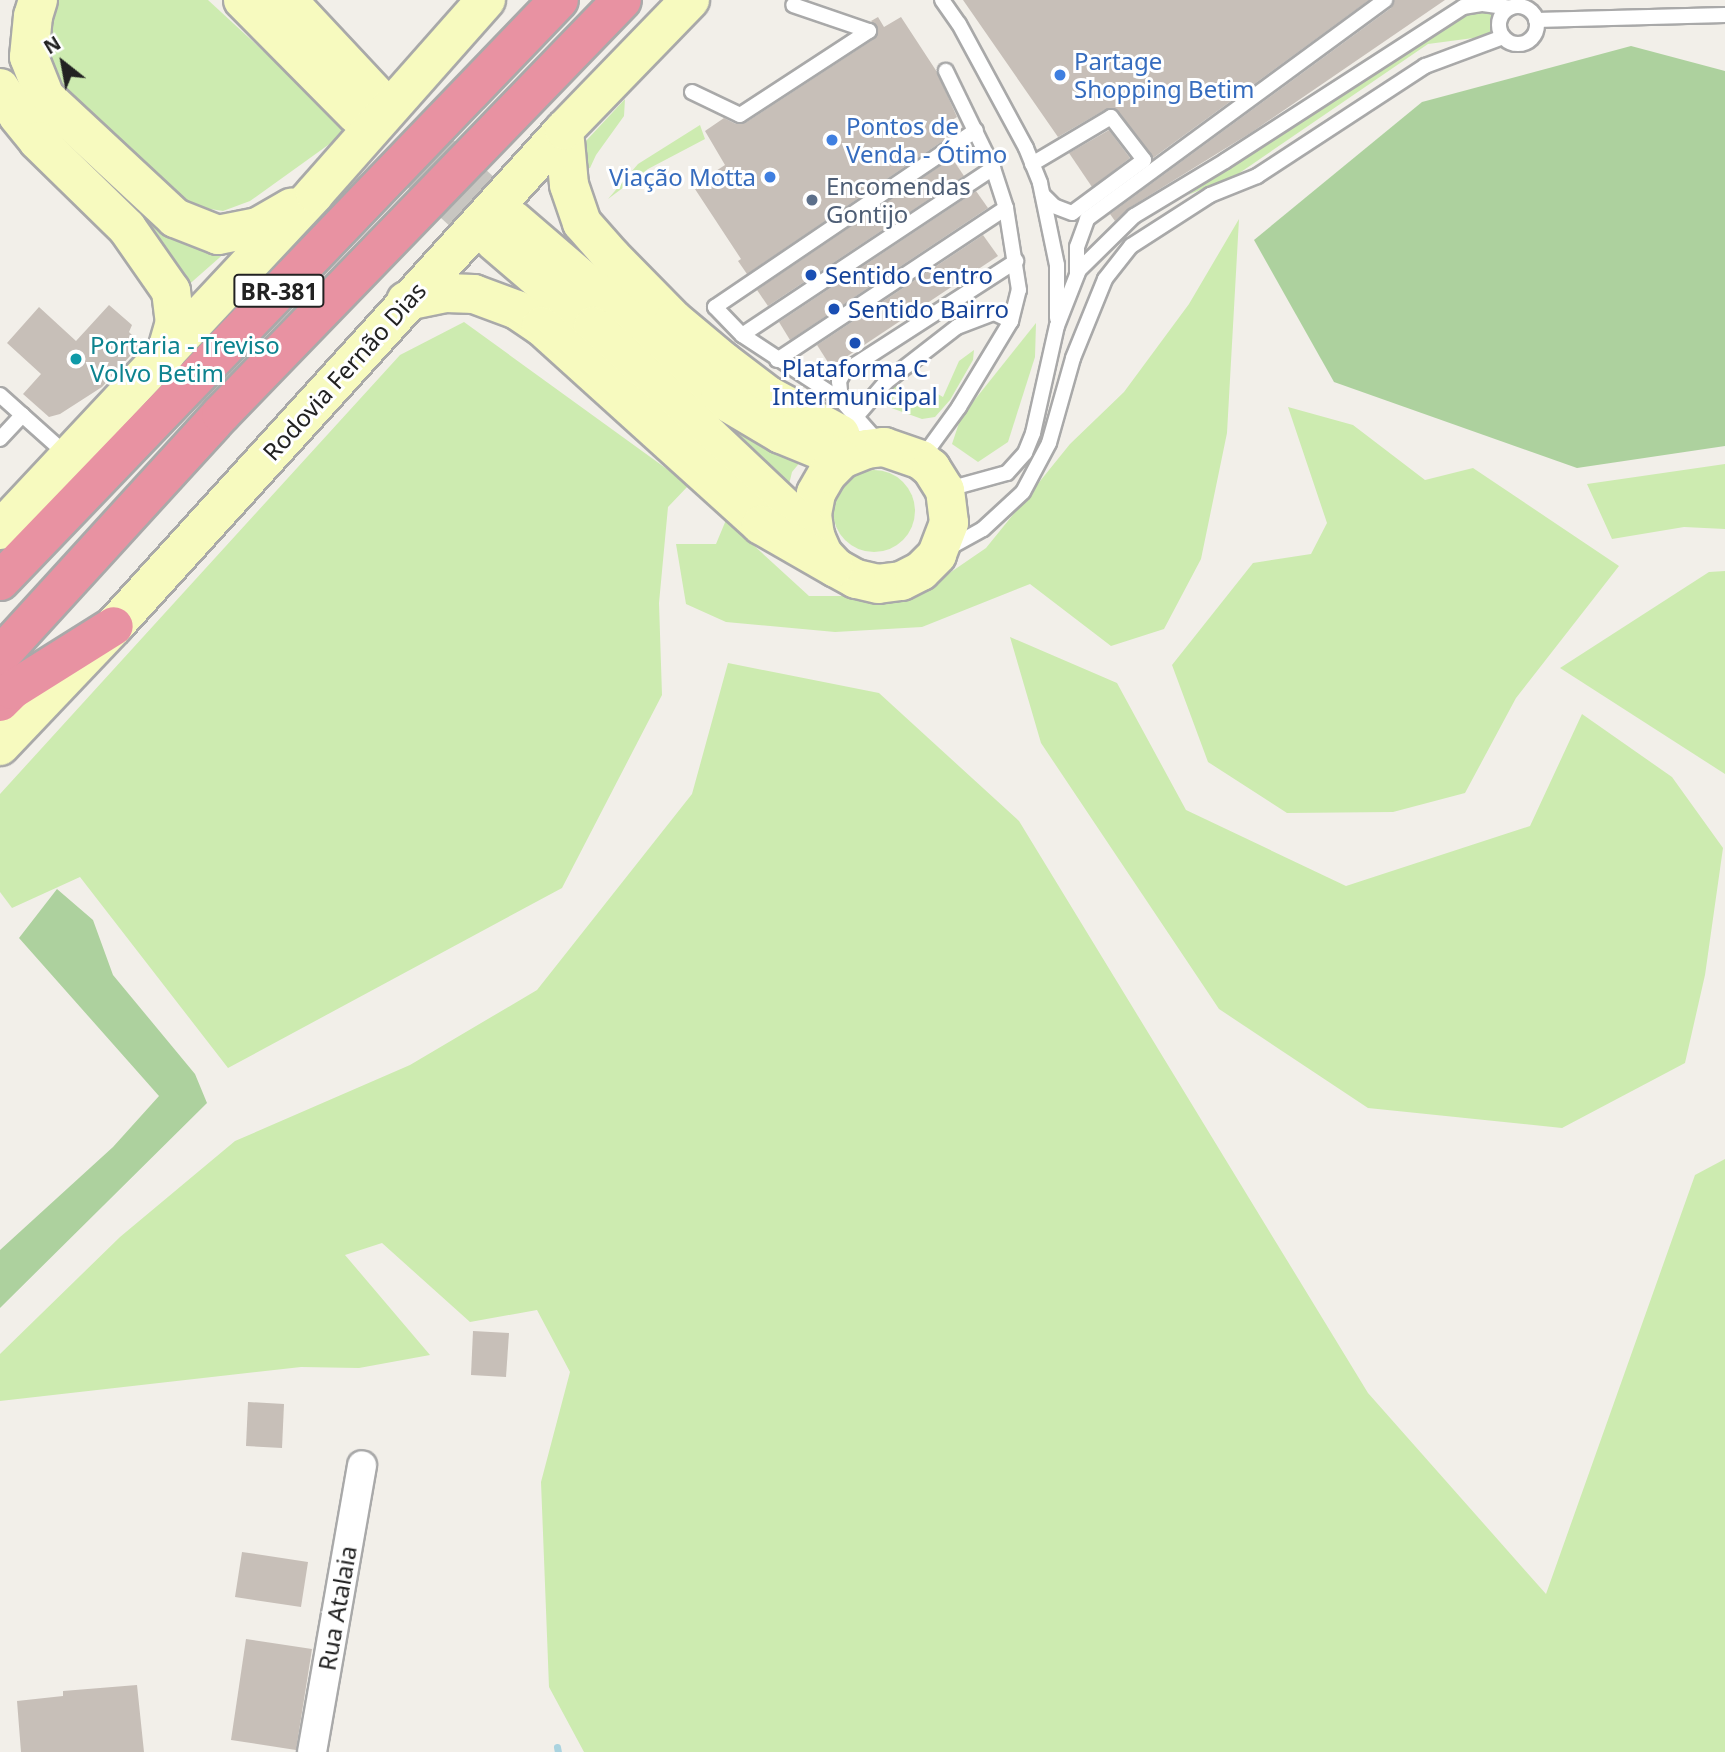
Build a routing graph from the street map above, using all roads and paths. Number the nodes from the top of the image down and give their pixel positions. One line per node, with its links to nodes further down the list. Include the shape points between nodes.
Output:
1 (38, 0): 22 (main road, via 29,57 45,97 175,218 218,235 258,227)
2 (243, 0): 3 (main road, via 366,104)
3 (287, 0)
4 (486, 0): 22 (main road, BR-381)
5 (559, 0): 42 (highway, BR-381)
6 (622, 0): 47 (highway, BR-381, via 221,414)
7 (690, 0): 18 (main road, Rodovia Fernão Dias)
8 (942, 0): 20 (lane)
9 (1385, 0): 26 (lane, via 1087,219 1077,247)
10 (793, 5): 17 (lane, via 870,31 740,115)
11 (1510, 8): 13 (lane, via 1528,9); 14 (lane, via 1499,20); 26 (lane, via 1463,7 1426,29 1134,216)
12 (1725, 15): 13 (lane)
13 (1536, 20): 14 (lane, via 1535,33 1526,42 1513,44)
14 (1503, 37): 43 (lane, via 1425,66 1257,176 1210,195 1131,246 1105,279 1073,358 1049,443 1023,492 983,529)
15 (946, 71): 19 (lane)
16 (0, 88): 31 (main road, via 38,141 127,228 171,292 175,322)
17 (692, 92)
18 (564, 130): 27 (main road, Rodovia Fernão Dias); 37 (main road, via 569,185 582,223 612,257 674,320 758,388)
19 (976, 130): 21 (lane); 30 (lane, via 715,307)
20 (1032, 164): 23 (lane); 23 (lane, via 1111,117 1144,160 1072,213 1054,206)
21 (993, 169): 24 (lane); 30 (lane)
22 (314, 193): 31 (main road, BR-381)
23 (1043, 195): 29 (lane, via 1057,265)
24 (1006, 208): 25 (lane); 32 (lane)
25 (1016, 261): 28 (lane, via 1019,290); 34 (lane, via 844,372 839,381)
26 (1077, 274): 29 (lane)
27 (406, 301): 44 (main road, via 446,293 474,294 517,310 541,326 761,525); 46 (main road, Rodovia Fernão Dias)
28 (1010, 321): 37 (lane, via 994,313 957,327 886,382); 39 (lane, via 960,407)
29 (1057, 326): 40 (lane, via 1025,453 1007,473)
30 (742, 335): 32 (lane)
31 (166, 354): 38 (main road, BR-381)
32 (778, 360): 34 (lane)
33 (0, 396): 35 (lane)
34 (841, 400): 37 (lane)
35 (22, 415): 36 (lane); 38 (lane)
36 (0, 439)
37 (862, 443): 39 (main road); 41 (main road, via 827,474 816,493 812,514); 41 (main road, via 781,434 720,398 503,231 593,326)
38 (70, 458): 42 (main road, BR-381)
39 (921, 460): 40 (main road)
40 (945, 490): 43 (main road, via 949,523)
41 (815, 536): 44 (main road)
42 (9, 552): 45 (highway, BR-381)
43 (937, 555): 44 (main road, via 921,571 901,581 878,584)
44 (836, 568)
45 (0, 581)
46 (114, 626): 48 (highway); 49 (main road, Rodovia Fernão Dias)
47 (0, 656)
48 (0, 702)
49 (0, 746)
50 (362, 1465): 51 (street, Rua Atalaia)
51 (312, 1752)

